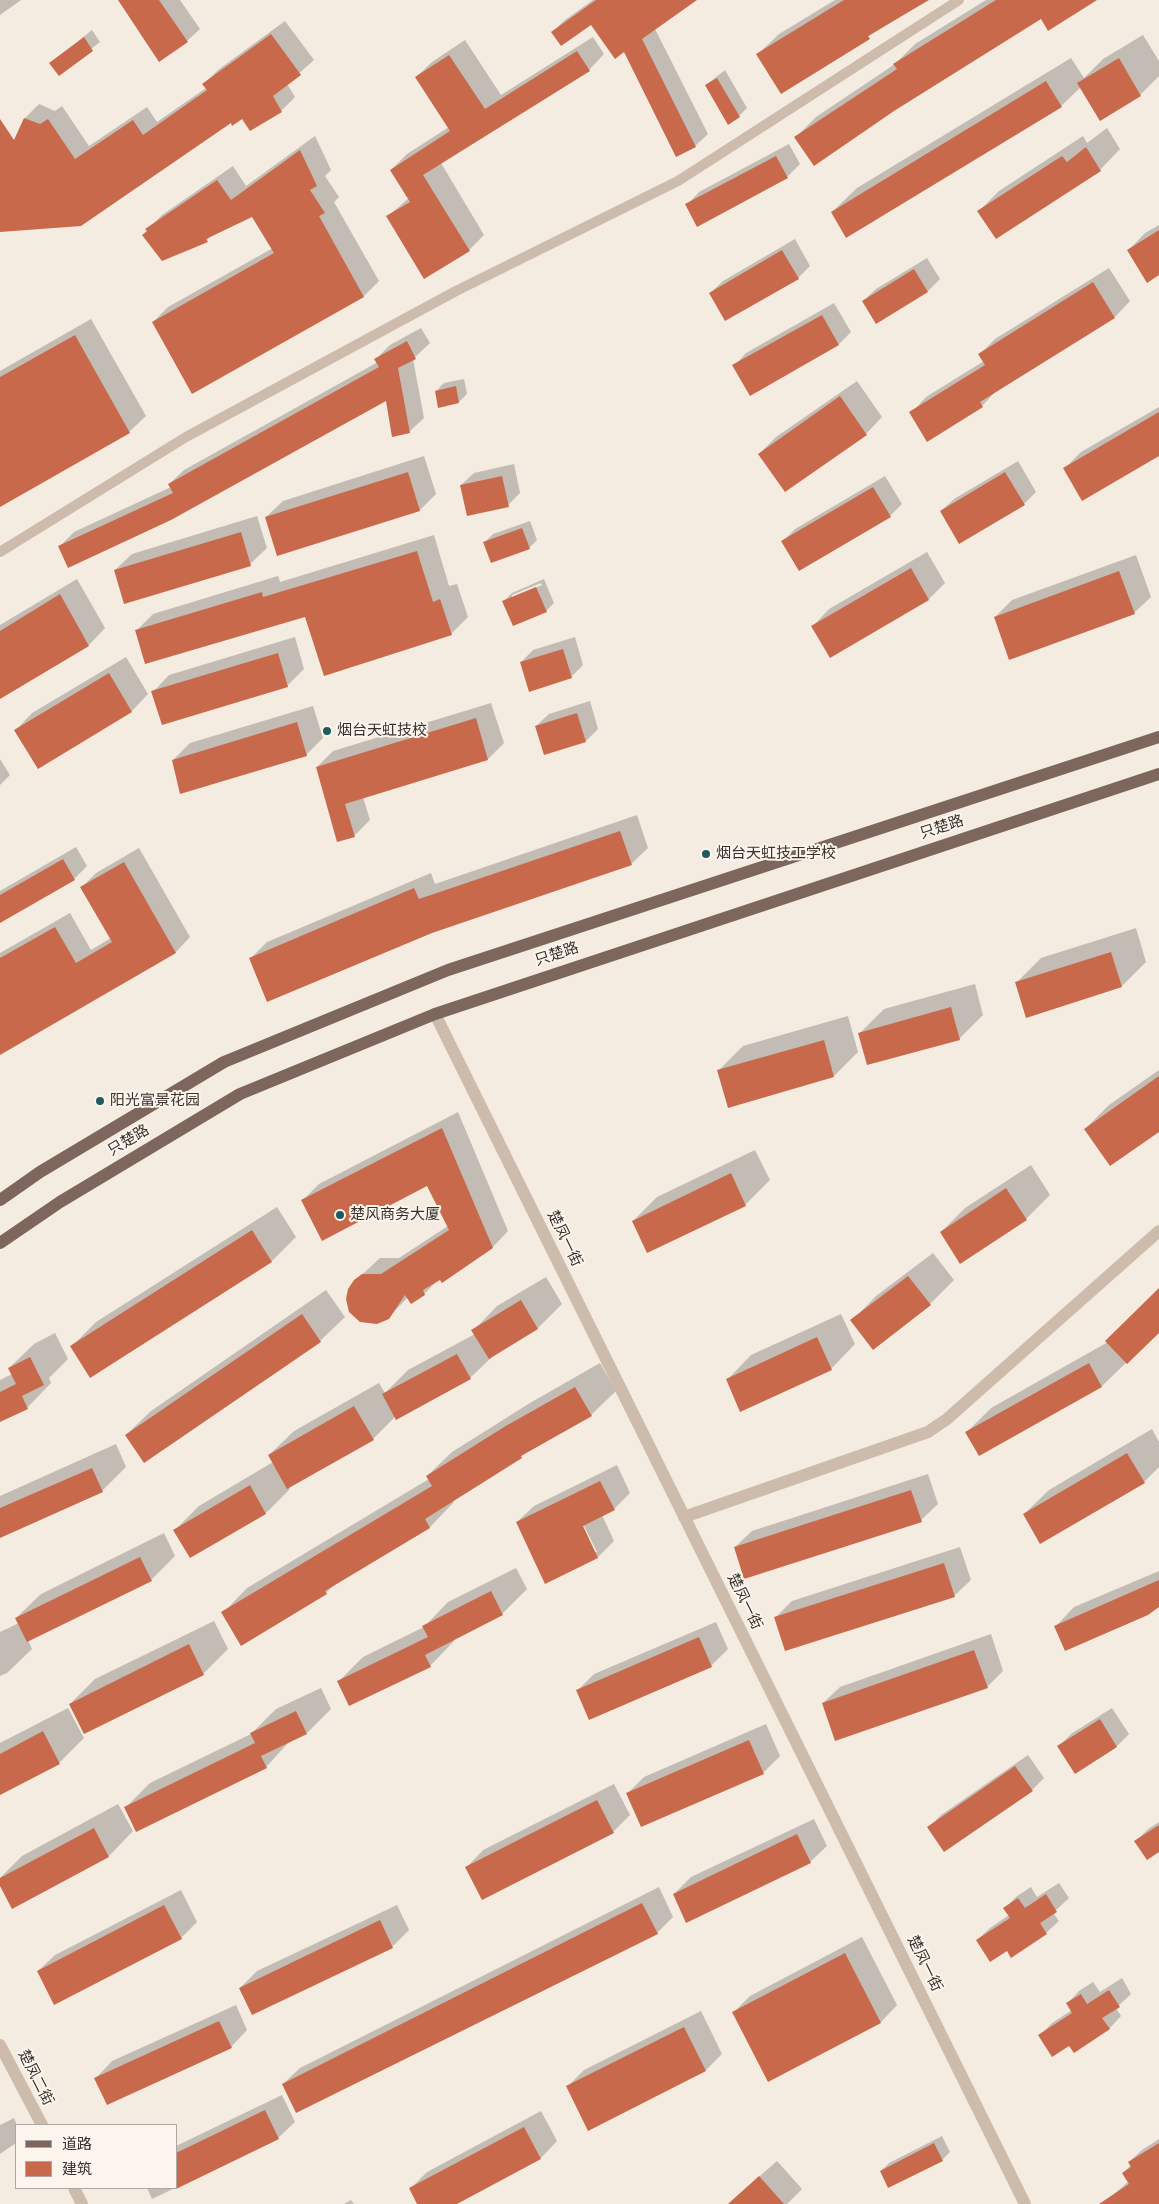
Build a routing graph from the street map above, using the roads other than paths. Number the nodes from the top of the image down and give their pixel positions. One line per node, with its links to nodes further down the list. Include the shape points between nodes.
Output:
1 (959, 0): 2 (lane, via 678,180 456,291 186,437)
2 (0, 552)
3 (1159, 737): 6 (main road, 只楚路, via 448,970 224,1062 40,1172)
4 (1159, 774): 5 (main road, 只楚路)
5 (435, 1014): 8 (main road, 只楚路, via 240,1094 60,1202); 9 (street, 楚凤一街)
6 (0, 1200)
7 (1159, 1231): 9 (street, via 947,1419 928,1432)
8 (0, 1243)
9 (684, 1516): 14 (street, 楚凤一街)
10 (0, 2045): 11 (street, 楚凤二街)
11 (41, 2124)
12 (74, 2189): 13 (street)
13 (82, 2204)
14 (1025, 2204)

